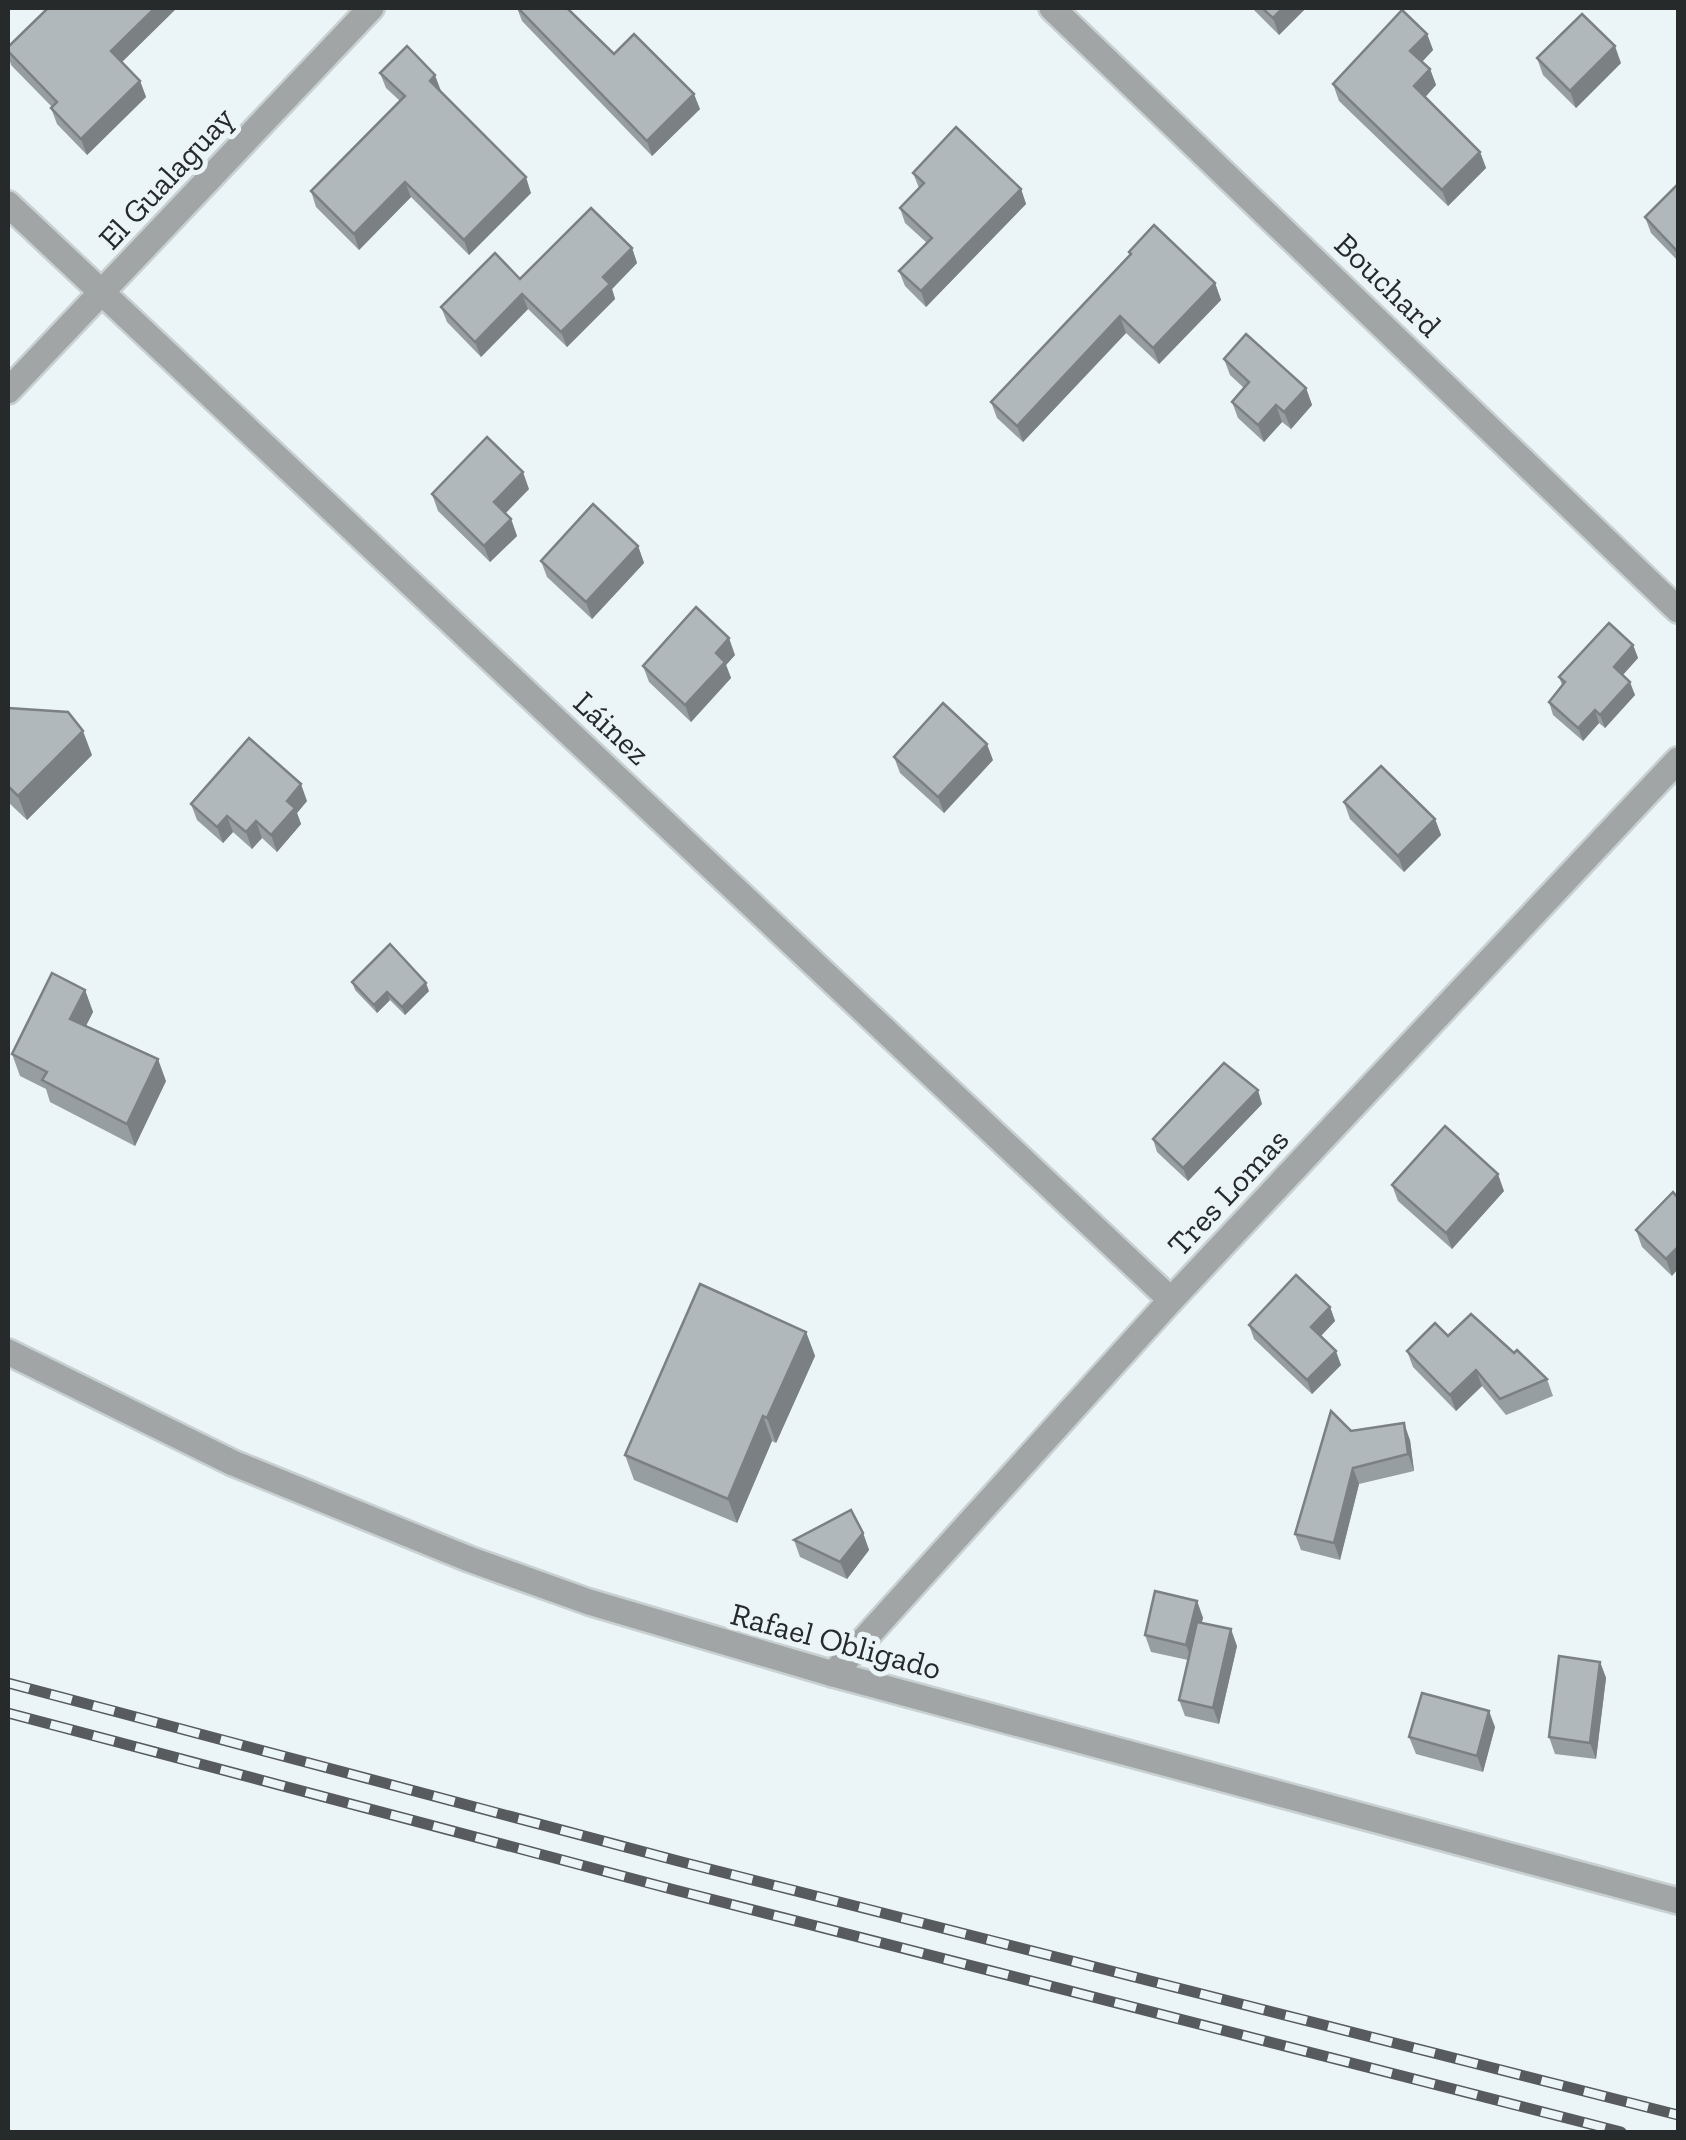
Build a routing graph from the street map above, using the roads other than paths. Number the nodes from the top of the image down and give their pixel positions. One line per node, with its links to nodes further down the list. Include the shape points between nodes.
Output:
1 (371, 8): 4 (street, El Gualaguay)
2 (1052, 8): 6 (street, Bouchard)
3 (8, 204): 4 (street, Láinez)
4 (102, 293): 5 (street, El Gualaguay); 8 (street, Láinez)
5 (8, 391)
6 (1678, 610)
7 (1678, 760): 8 (street, Tres Lomas)
8 (1171, 1300): 10 (street, Tres Lomas)
9 (8, 1352): 10 (street, Rafael Obligado, via 233,1463 469,1560)
10 (833, 1674): 11 (street, Rafael Obligado)
11 (1678, 1901)

